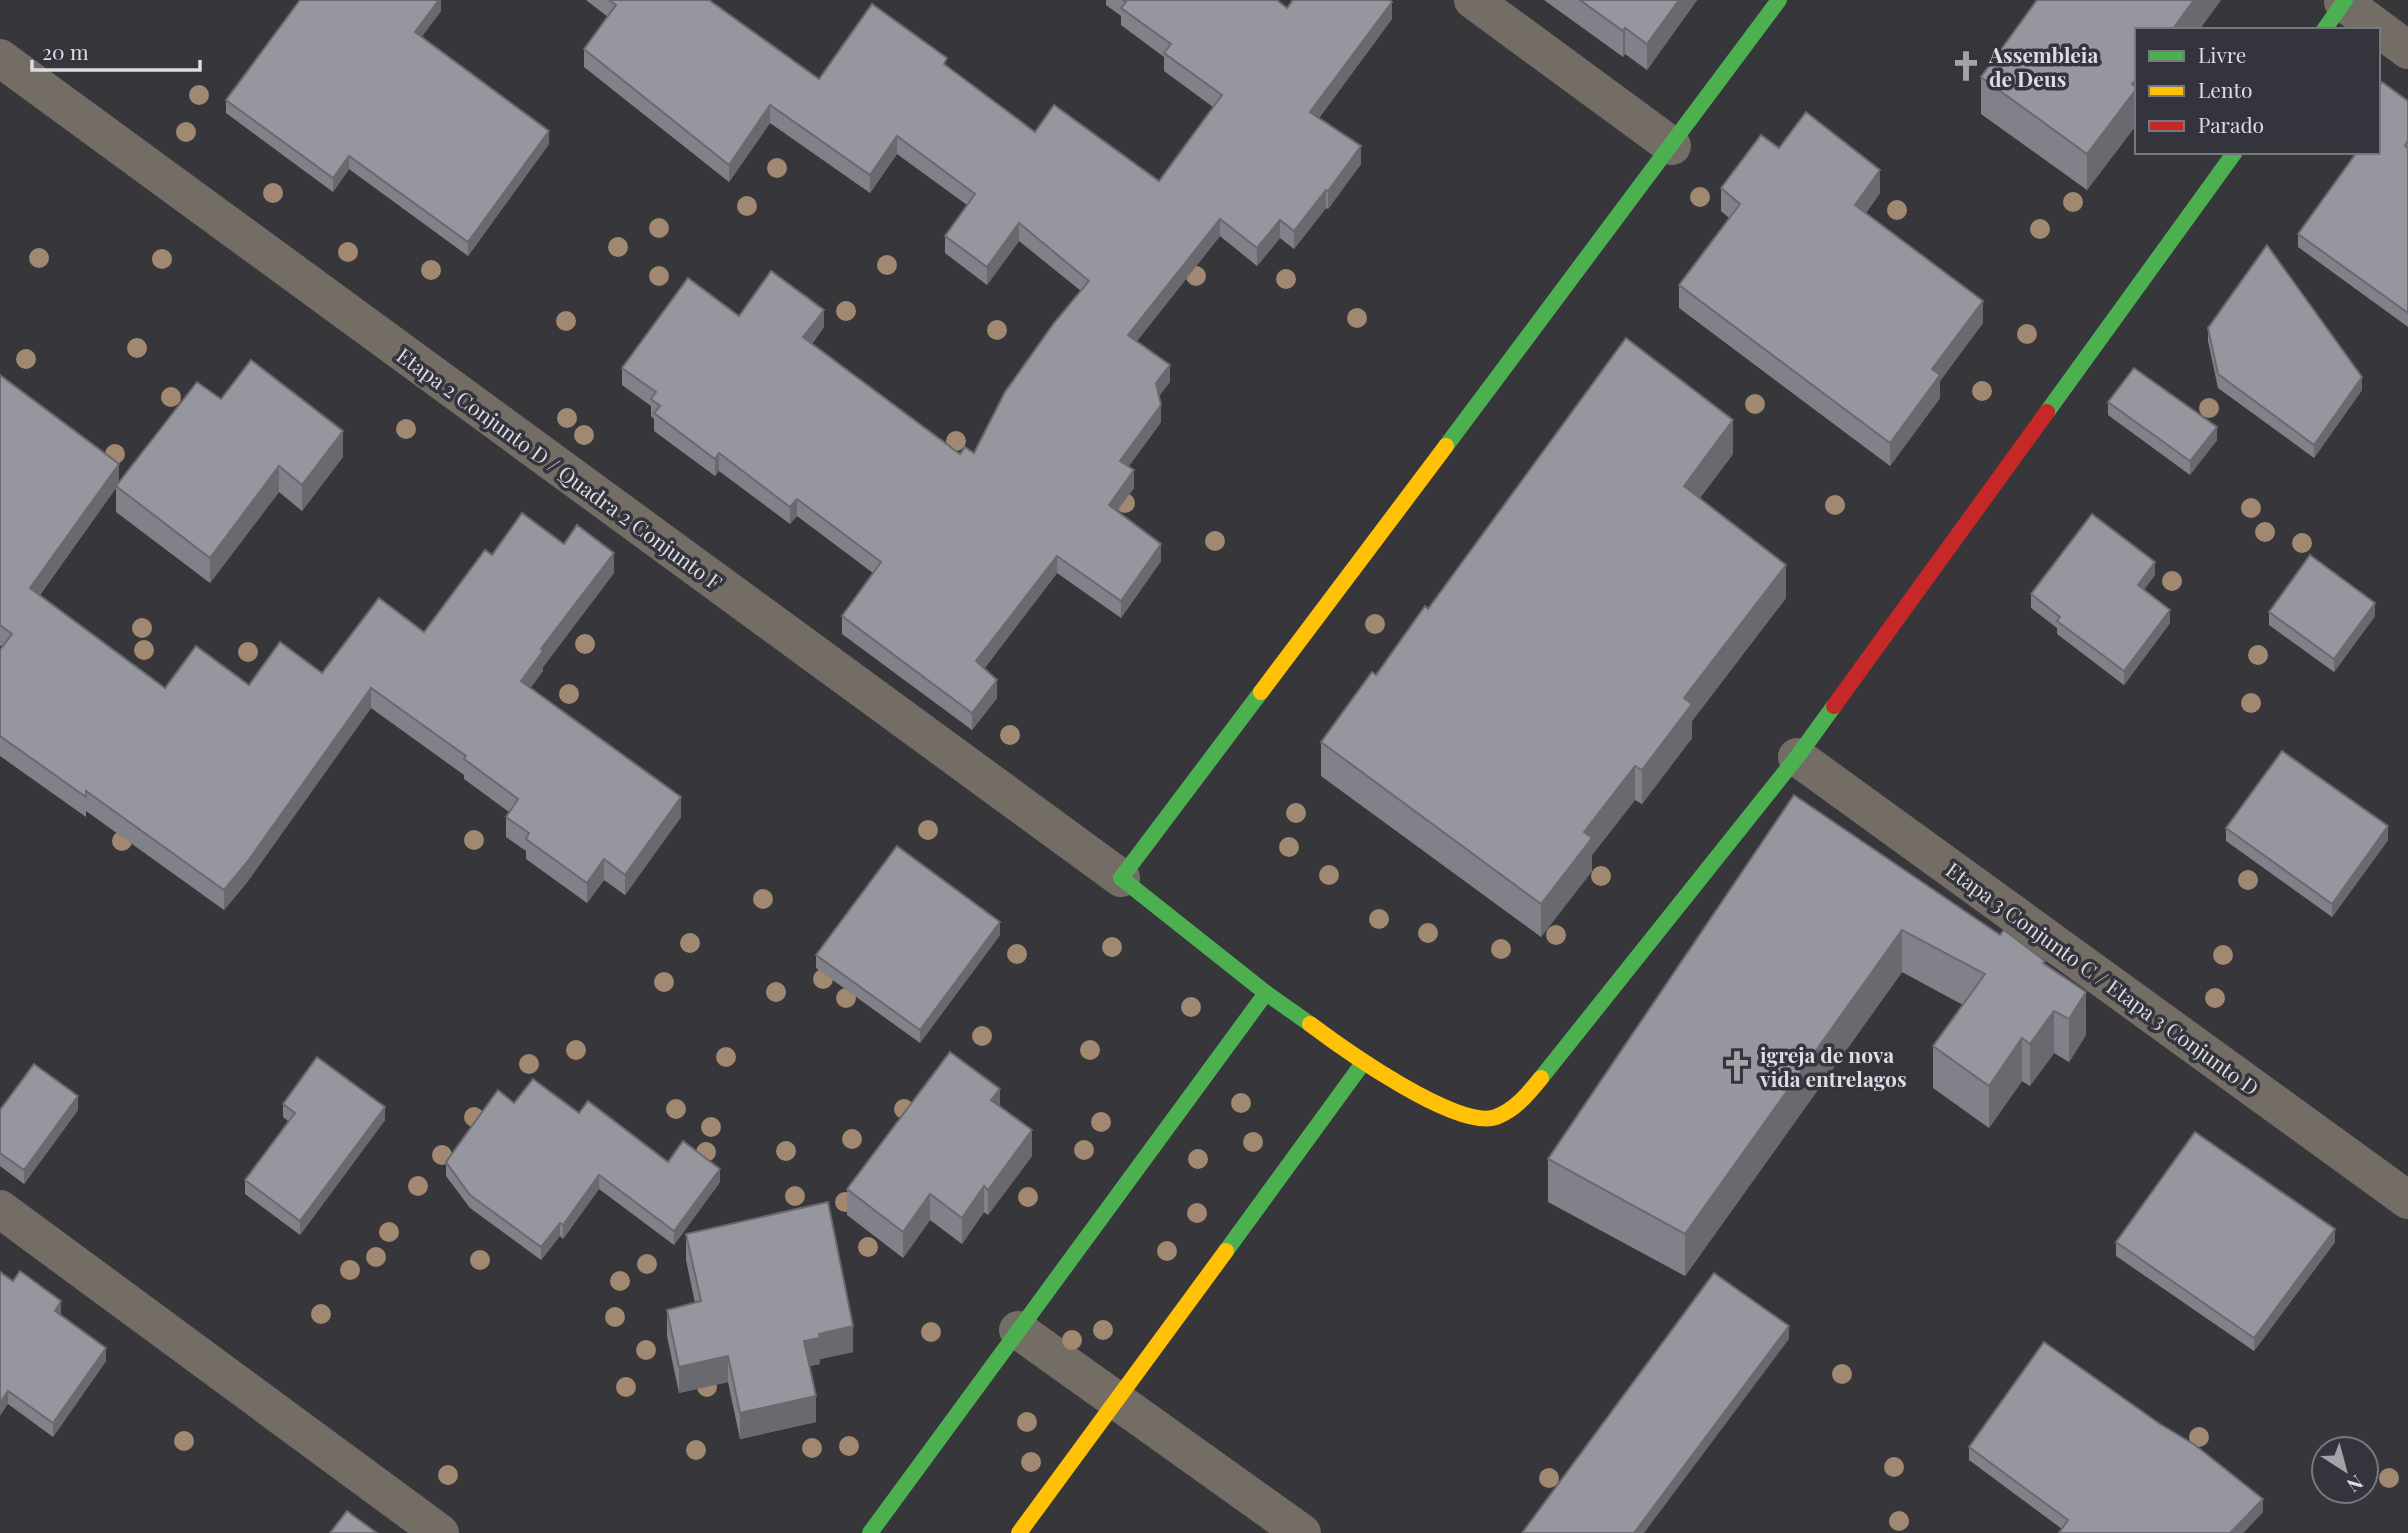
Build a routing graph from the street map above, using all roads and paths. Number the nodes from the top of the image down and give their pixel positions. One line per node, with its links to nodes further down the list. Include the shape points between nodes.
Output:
1 (1473, 0): 8 (street)
2 (1779, 0): 8 (street)
3 (2337, 11): 4 (street)
4 (2368, 28)
5 (2380, 35): 6 (street)
6 (2408, 50)
7 (0, 58): 11 (street, Etapa 2 Conjunto D / Quadra 2 Conjunto F)
8 (1672, 146): 11 (street)
9 (2234, 154): 10 (street)
10 (1797, 757): 13 (street, via 1521,1103 1484,1119 1470,1116); 14 (street, Etapa 3 Conjunto C / Etapa 3 Conjunto D)
11 (1121, 878): 12 (street)
12 (1265, 993): 13 (street); 16 (street)
13 (1363, 1063): 17 (street)
14 (2408, 1200)
15 (0, 1209): 18 (street)
16 (1018, 1330): 17 (street); 19 (street)
17 (1118, 1400): 20 (street); 21 (street)
18 (440, 1533)
19 (870, 1533)
20 (1019, 1533)
21 (1302, 1533)

